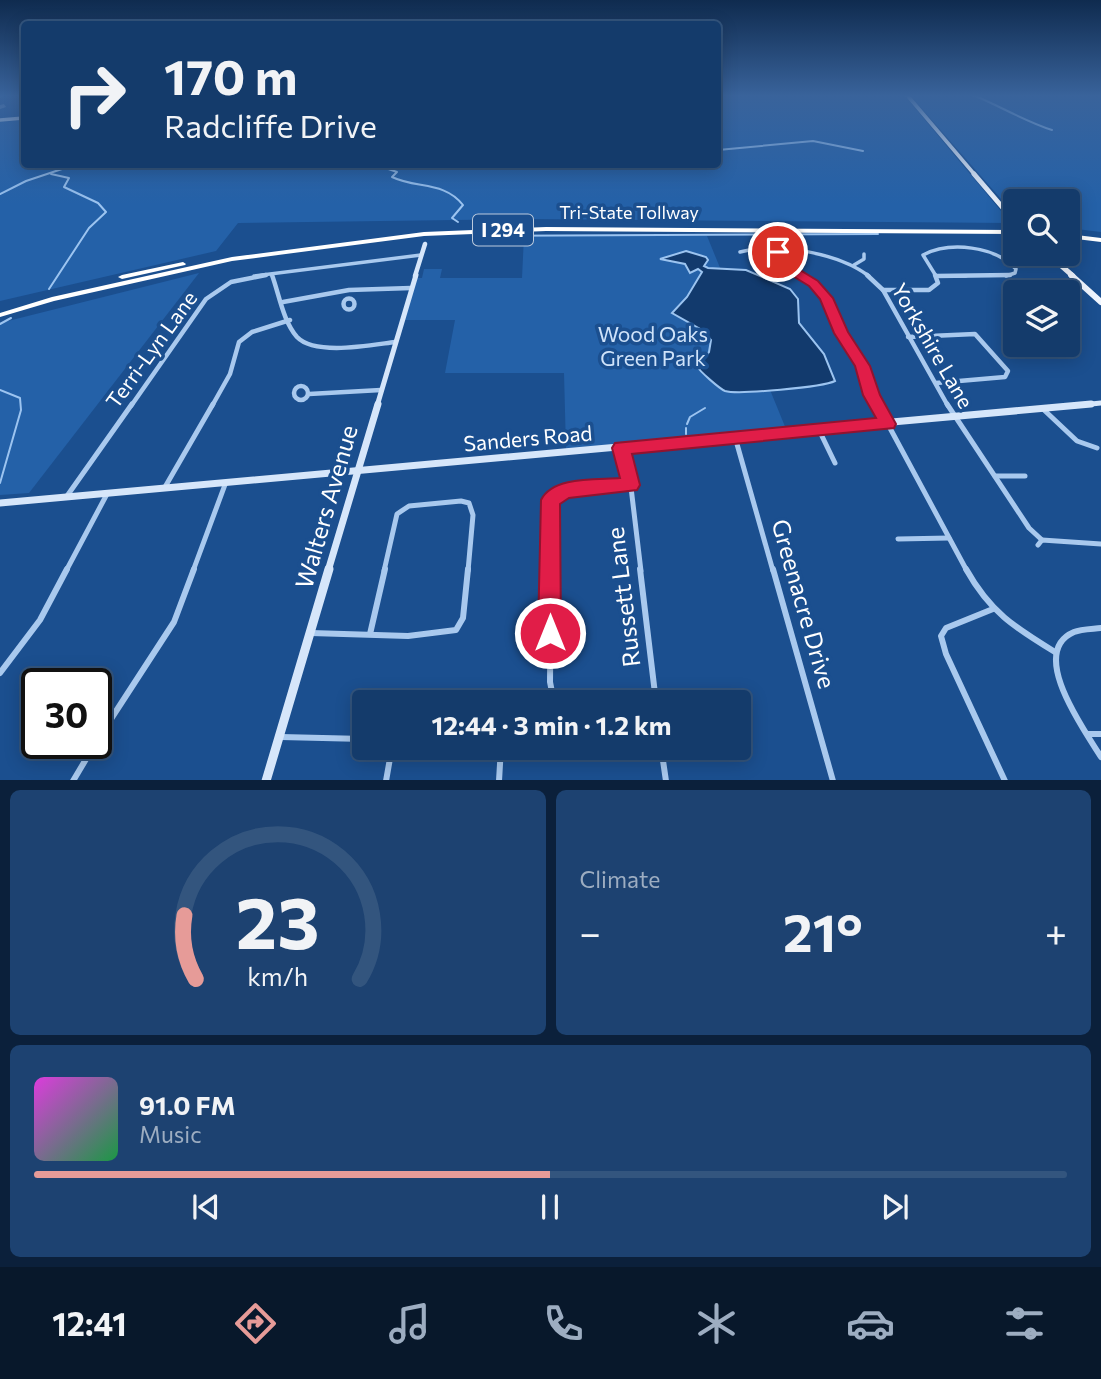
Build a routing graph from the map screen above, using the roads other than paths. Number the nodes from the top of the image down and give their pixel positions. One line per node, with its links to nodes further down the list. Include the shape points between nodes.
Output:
1 (938, 131): 2 (main road)
2 (1003, 210)
3 (1003, 225): 26 (highway, Tri-State Tollway / I 294, via 547,223 412,230 266,248)
4 (1003, 225): 27 (highway, Tri-State Tollway / I 294, via 424,234 232,259)
5 (1080, 234): 6 (highway)
6 (1101, 234)
7 (1080, 236): 8 (highway)
8 (1101, 240)
9 (425, 244): 13 (main road, Walters Avenue)
10 (778, 250): 11 (street, Yorkshire Lane); 14 (street, Yorkshire Lane, via 818,253); 39 (street, via 787,267 814,283 827,298)
11 (740, 252)
12 (864, 254): 14 (street, via 864,259)
13 (421, 255): 16 (street, Terri-Lyn Lane); 19 (main road, Walters Avenue)
14 (853, 265): 21 (street, Yorkshire Lane)
15 (1061, 266): 24 (main road)
16 (272, 274): 25 (street); 52 (street, Terri-Lyn Lane, via 231,282 206,299)
17 (936, 276): 17 (street, via 1004,277 1016,270 1010,260 996,253 932,250 923,260); 18 (street, via 938,283)
18 (933, 288): 21 (street); 22 (street)
19 (411, 289): 20 (street); 30 (main road, Walters Avenue)
20 (349, 290): 23 (street); 25 (street)
21 (883, 290): 29 (street, Yorkshire Lane)
22 (942, 292)
23 (348, 300)
24 (1101, 302)
25 (283, 303): 28 (street)
26 (0, 308)
27 (0, 315)
28 (290, 320): 30 (street, via 299,339 314,345); 50 (street, via 251,332 239,342 230,374)
29 (908, 337): 31 (street, via 976,332); 33 (street, Yorkshire Lane)
30 (395, 342): 34 (main road, Walters Avenue)
31 (1008, 375): 32 (street); 33 (street)
32 (1014, 377)
33 (936, 383): 38 (street, Yorkshire Lane)
34 (381, 390): 35 (street); 45 (main road, Walters Avenue)
35 (309, 394)
36 (1101, 403): 37 (main road, Sanders Road)
37 (1043, 409): 38 (main road, Sanders Road); 43 (street, via 1077,441)
38 (954, 416): 39 (main road, Sanders Road); 46 (street, Yorkshire Lane)
39 (888, 424): 40 (main road, Sanders Road); 55 (street)
40 (819, 430): 41 (main road, Sanders Road); 44 (street)
41 (736, 437): 42 (main road, Sanders Road); 80 (street, Greenacre Drive)
42 (621, 448): 45 (main road, Sanders Road); 49 (street, Russett Lane)
43 (1097, 448)
44 (835, 463)
45 (357, 472): 48 (main road, Sanders Road); 59 (main road, Walters Avenue)
46 (995, 476): 47 (street); 56 (street, Yorkshire Lane, via 1040,543)
47 (1025, 476)
48 (226, 482): 50 (main road, Sanders Road); 65 (street, via 174,622)
49 (631, 485): 63 (street, via 565,491 551,500); 64 (street, Russett Lane)
50 (164, 489): 51 (main road, Sanders Road)
51 (108, 494): 52 (main road, Sanders Road); 62 (street, via 40,620)
52 (66, 497): 53 (main road, Sanders Road)
53 (0, 503)
54 (898, 538): 55 (street)
55 (949, 538): 57 (street)
56 (1101, 544)
57 (993, 608): 61 (street, via 1027,637); 81 (street, via 946,628 941,636)
58 (1101, 628): 61 (street, via 1068,634)
59 (310, 633): 60 (street); 68 (main road, Walters Avenue)
60 (370, 634): 60 (street, via 401,510 461,501 472,506 463,618 456,630 440,635)
61 (1055, 652): 66 (street, via 1060,685)
62 (0, 673)
63 (552, 690)
64 (655, 690)
65 (112, 718)
66 (1088, 734): 67 (street); 70 (street)
67 (1101, 734)
68 (279, 737): 69 (street); 76 (main road, Walters Avenue)
69 (352, 739)
70 (1101, 757)
71 (86, 759): 75 (street)
72 (390, 760): 77 (street)
73 (500, 760): 78 (street)
74 (664, 760): 79 (street)
75 (73, 780)
76 (266, 780)
77 (386, 780)
78 (499, 780)
79 (666, 780)
80 (833, 780)
81 (1005, 780)

